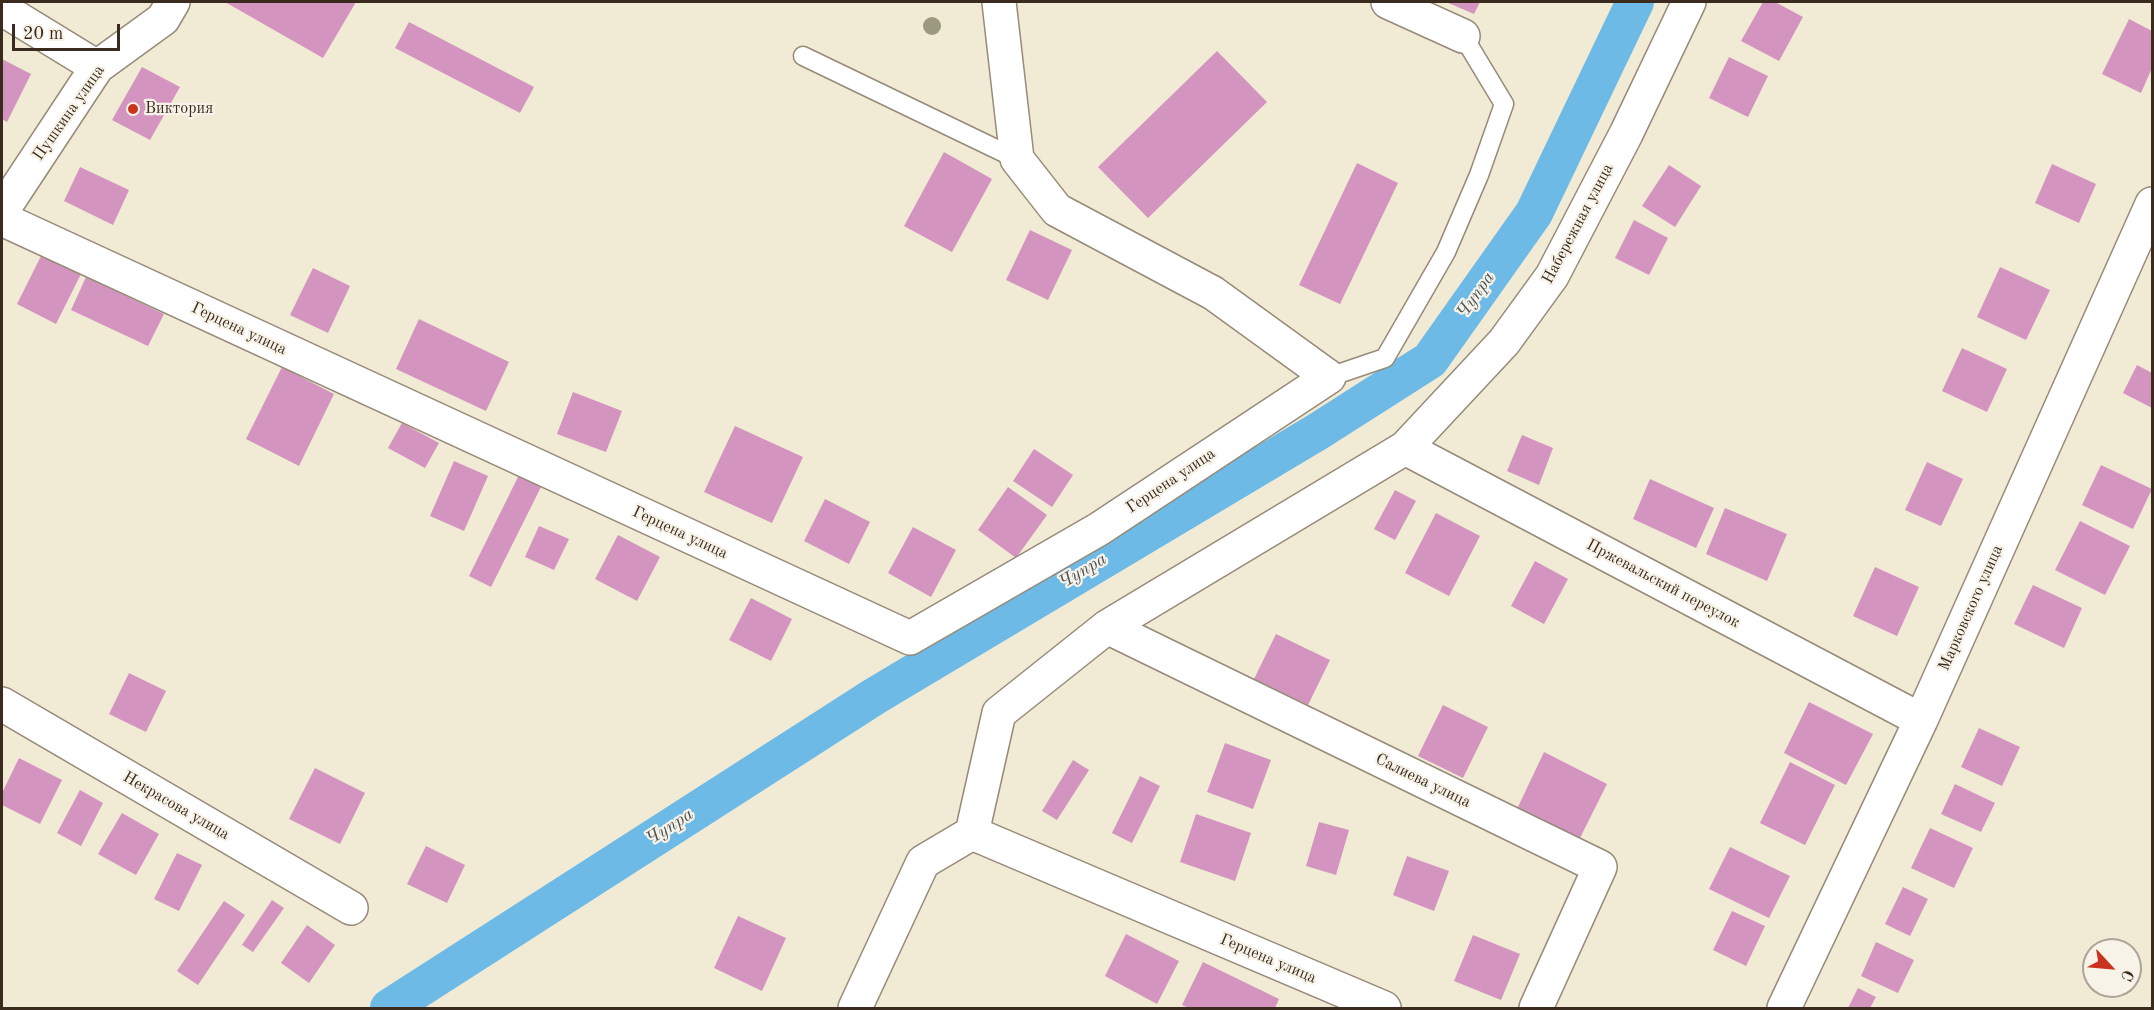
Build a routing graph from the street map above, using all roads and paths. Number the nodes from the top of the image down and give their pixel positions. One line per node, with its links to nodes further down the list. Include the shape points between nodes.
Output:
1 (173, 2): 8 (street, Пушкина улица, via 163,19)
2 (999, 2): 9 (street)
3 (1388, 2): 6 (street)
4 (1689, 2): 14 (street, Набережная улица, via 1552,276 1504,342)
5 (2, 10): 8 (street)
6 (1463, 36): 13 (lane, via 1504,104 1479,175 1446,252 1385,358)
7 (803, 56): 9 (lane)
8 (97, 67): 11 (street, Пушкина улица)
9 (1017, 159): 13 (street, via 1057,210 1213,293)
10 (2152, 204): 17 (street, Марковского улица)
11 (2, 211)
12 (2, 219): 13 (street, Герцена улица, via 910,638 1099,530)
13 (1329, 376)
14 (1405, 448): 15 (street, Набережная улица); 17 (street, Пржевальский переулок)
15 (1107, 627): 18 (street, Набережная улица, via 999,713); 22 (street, Салиева улица, via 1600,867)
16 (2, 704): 19 (street, Некрасова улица)
17 (1921, 720): 23 (street, Марковского улица)
18 (972, 833): 20 (street, via 923,862); 21 (street, Герцена улица)
19 (351, 908)
20 (855, 1008)
21 (1384, 1008)
22 (1536, 1008)
23 (1784, 1008)

